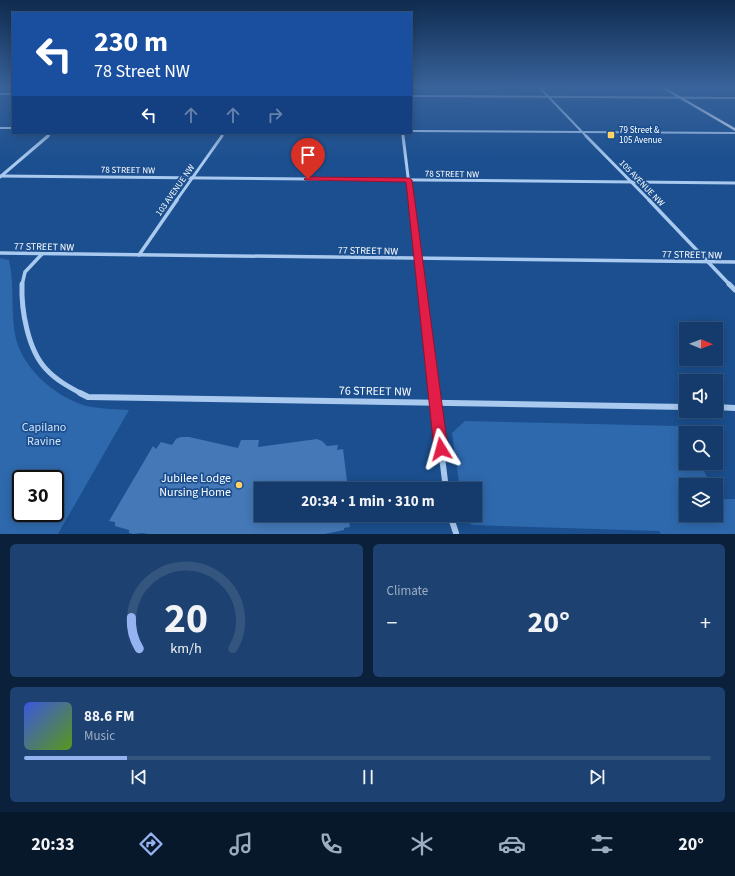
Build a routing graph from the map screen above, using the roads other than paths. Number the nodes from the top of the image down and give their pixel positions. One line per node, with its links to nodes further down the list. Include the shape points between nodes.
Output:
1 (563, 112): 7 (street, 105 AVENUE NW)
2 (704, 112): 5 (main road)
3 (0, 128): 4 (street)
4 (12, 128)
5 (735, 130)
6 (412, 131): 7 (street)
7 (583, 132): 8 (street); 15 (street, 105 AVENUE NW)
8 (735, 133)
9 (50, 134): 12 (street)
10 (223, 134): 13 (street, 103 AVENUE NW)
11 (403, 134): 14 (street)
12 (0, 176): 13 (street, 78 STREET NW)
13 (192, 178): 14 (street, 78 STREET NW); 19 (street, 103 AVENUE NW)
14 (409, 180): 15 (street, 78 STREET NW); 20 (street)
15 (631, 183): 16 (street, 78 STREET NW); 21 (street, 105 AVENUE NW)
16 (735, 183)
17 (0, 253): 18 (street, 77 STREET NW)
18 (42, 254): 19 (street, 77 STREET NW); 24 (street, 76 STREET NW, via 24,275 24,317 30,338 41,364 56,377 88,396)
19 (139, 255): 20 (street, 77 STREET NW)
20 (418, 258): 21 (street, 77 STREET NW); 24 (street)
21 (707, 262): 22 (street, 77 STREET NW); 23 (street, 105 AVENUE NW)
22 (735, 262)
23 (735, 290)
24 (435, 403): 25 (street, 76 STREET NW); 28 (street)
25 (679, 407)
26 (723, 407): 27 (street)
27 (735, 408)
28 (445, 482)
29 (452, 522): 30 (street)
30 (456, 533)

